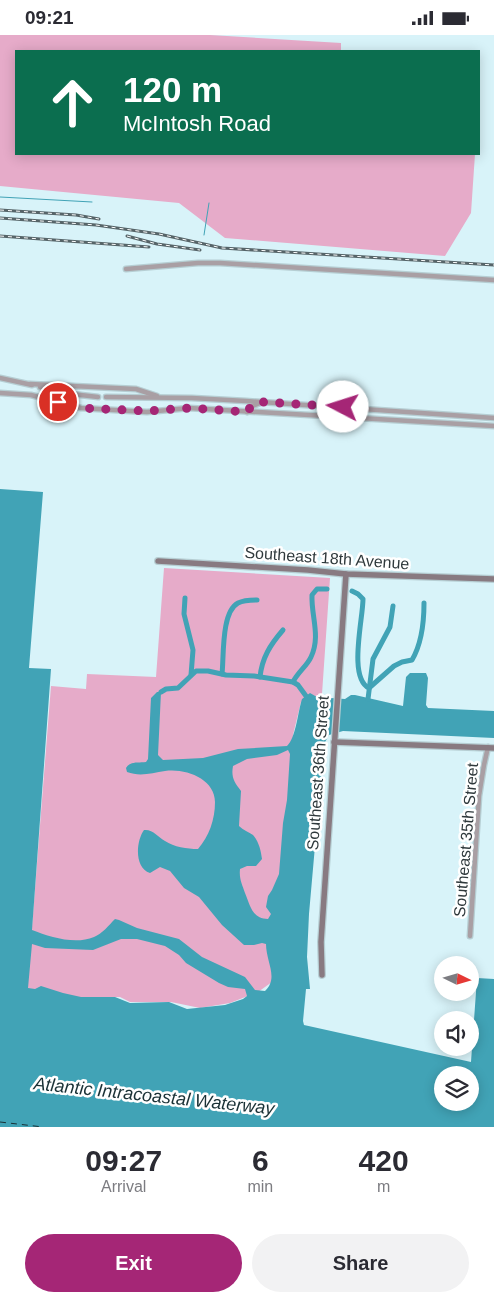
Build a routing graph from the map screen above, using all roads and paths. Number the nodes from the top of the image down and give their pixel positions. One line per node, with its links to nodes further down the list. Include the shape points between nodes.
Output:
1 (126, 269): 2 (street, via 220,263)
2 (494, 280)
3 (0, 378): 4 (street)
4 (30, 384): 6 (street); 8 (street, via 136,389)
5 (0, 393): 10 (street, via 31,395 81,408 147,411 190,408)
6 (98, 397)
7 (106, 397): 8 (street)
8 (160, 398): 9 (street)
9 (264, 402): 10 (street, via 252,405); 11 (street)
10 (247, 412): 12 (street)
11 (494, 418)
12 (494, 426)
13 (158, 561): 14 (street, Southeast 18th Avenue)
14 (346, 574): 15 (street, Southeast 18th Avenue); 16 (street, Southeast 36th Street)
15 (494, 579)
16 (334, 739): 17 (street); 19 (street, Southeast 36th Street, via 321,942)
17 (491, 747): 18 (street, Southeast 35th Street, via 484,765 479,796)
18 (470, 936)
19 (322, 975)

